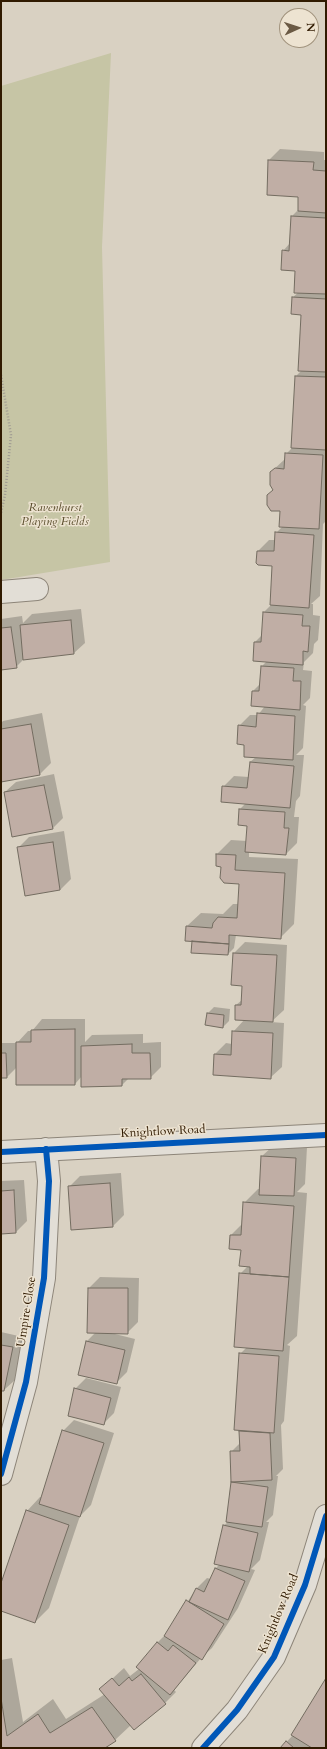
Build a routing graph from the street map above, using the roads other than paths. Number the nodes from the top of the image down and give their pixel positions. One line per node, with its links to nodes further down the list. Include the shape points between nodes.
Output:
1 (37, 589): 2 (street)
2 (1, 592)
3 (326, 1135): 4 (street, Knightlow Road)
4 (46, 1149): 5 (street, Knightlow Road); 6 (street, Umpire Close, via 49,1181 44,1278 26,1382)
5 (1, 1152)
6 (8, 1422): 7 (street, Umpire Close)
7 (1, 1474)
8 (326, 1516): 9 (street, Knightlow Road, via 305,1585 274,1657 237,1710)
9 (203, 1748)

